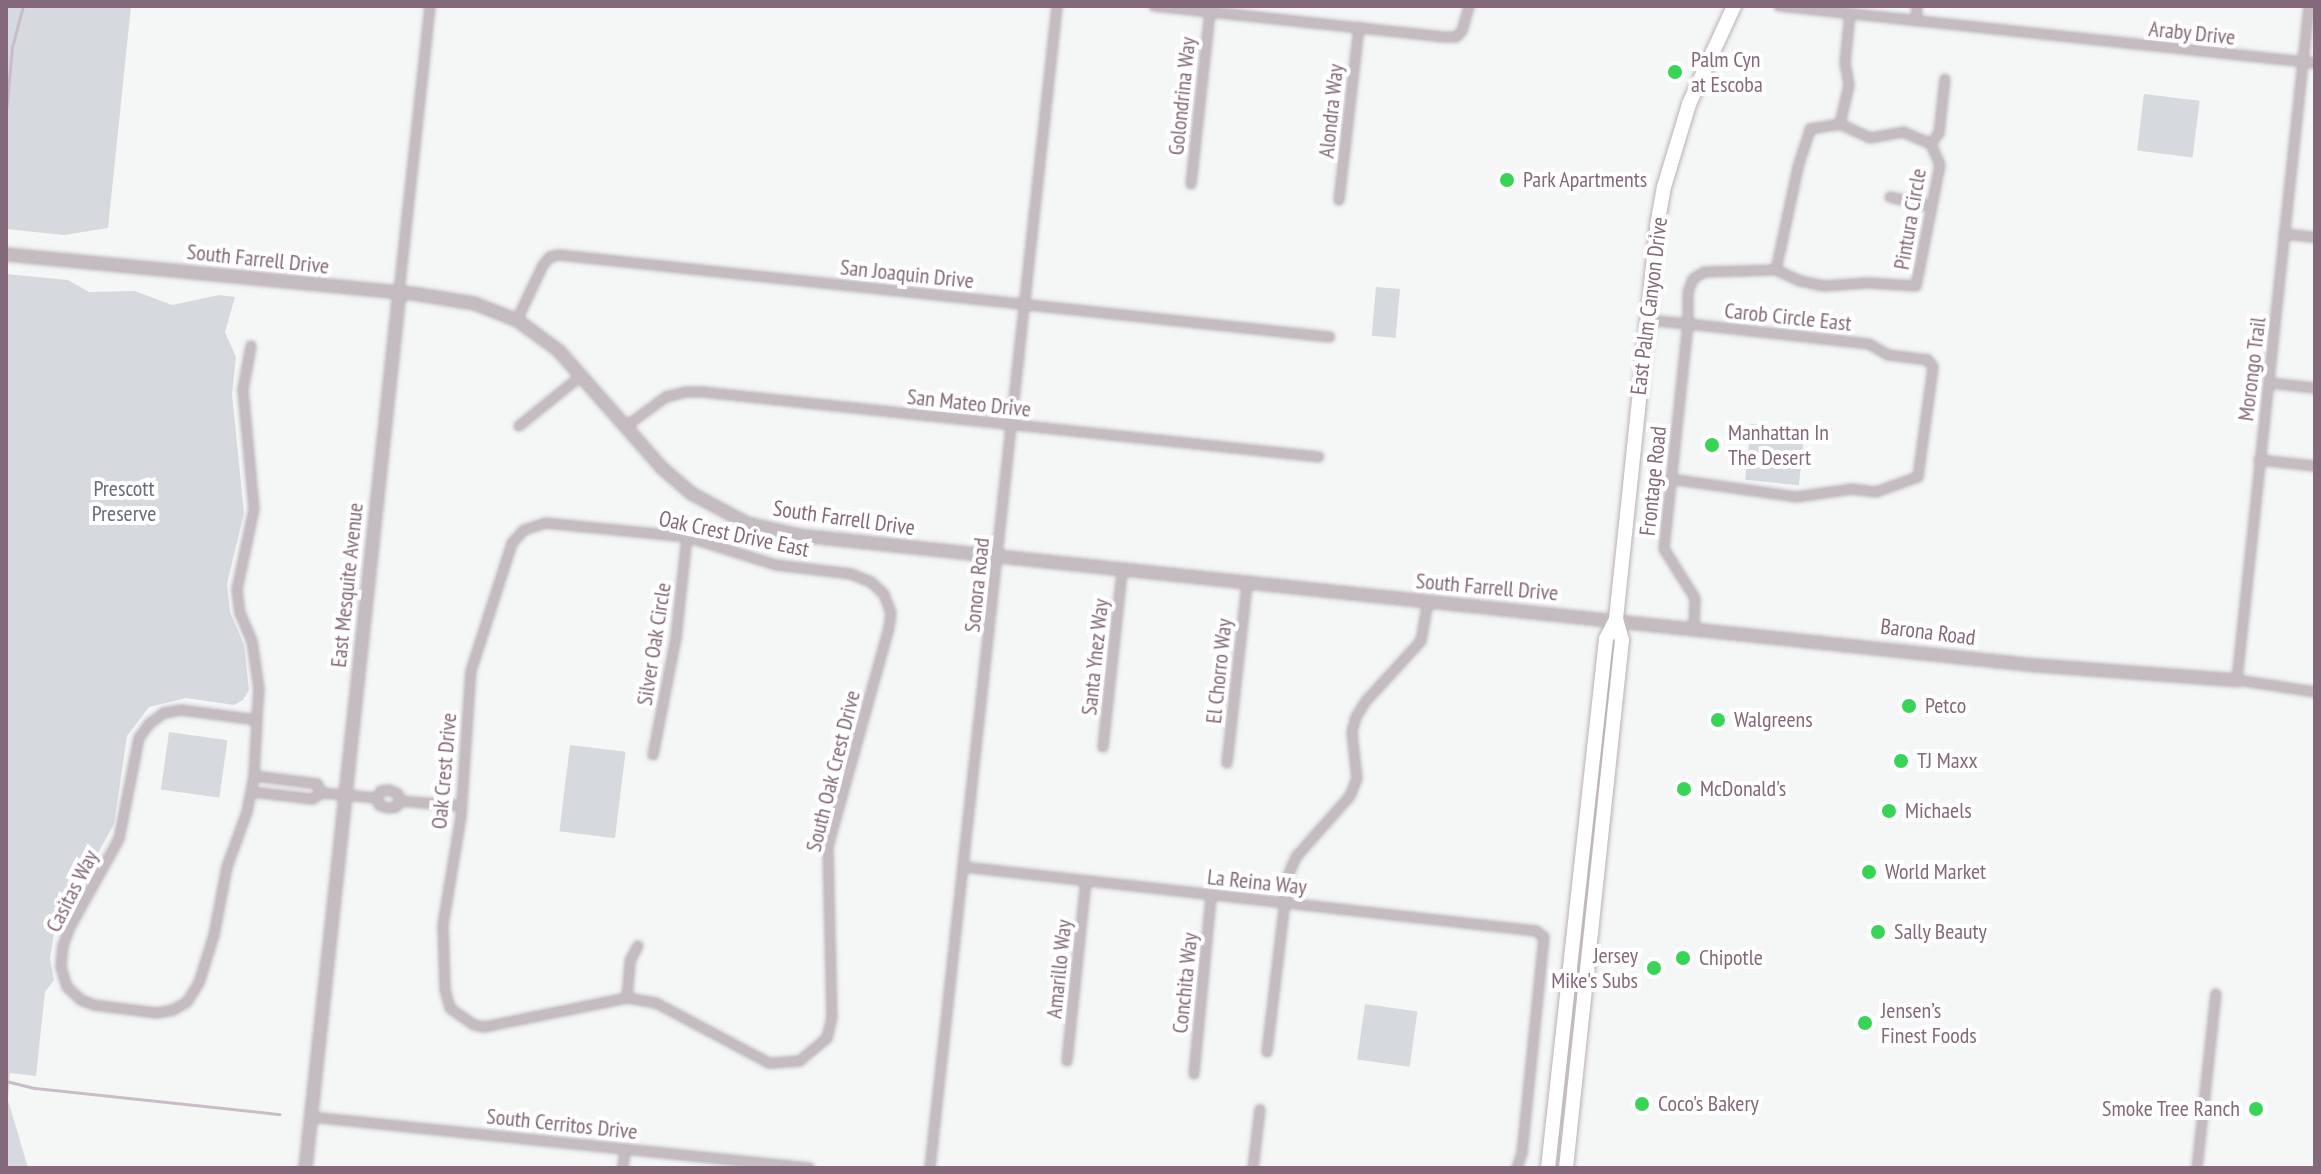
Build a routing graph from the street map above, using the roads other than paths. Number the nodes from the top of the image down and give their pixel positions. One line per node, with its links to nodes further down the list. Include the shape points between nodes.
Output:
1 (430, 6): 26 (street, East Mesquite Avenue)
2 (1057, 6): 27 (street, Sonora Road)
3 (1154, 6): 9 (street)
4 (1469, 6): 12 (street, via 1456,37)
5 (1734, 6): 29 (main road, East Palm Canyon Drive, via 1689,104 1664,187)
6 (1779, 6): 10 (street, Araby Drive)
7 (1917, 6): 11 (street)
8 (2309, 6): 13 (street, Morongo Trail)
9 (1210, 12): 12 (street); 18 (street, Golondrina Way)
10 (1850, 14): 11 (street, Araby Drive); 16 (street, via 1845,63 1849,85)
11 (1916, 21): 13 (street, Araby Drive)
12 (1359, 27): 20 (street, Alondra Way)
13 (2303, 62): 14 (street, Araby Drive); 22 (street, Morongo Trail)
14 (2315, 63)
15 (1945, 79): 17 (street, via 1939,133)
16 (1840, 124): 17 (street, Pintura Circle, via 1870,138 1903,132); 25 (street, via 1810,129)
17 (1931, 144): 21 (street, Pintura Circle, via 1940,165)
18 (1191, 184)
19 (1890, 197): 21 (street)
20 (1339, 200)
21 (1930, 206): 25 (street, Pintura Circle, via 1916,286 1824,286)
22 (2284, 234): 23 (street); 34 (street, Morongo Trail)
23 (2315, 237)
24 (10, 254): 26 (street, South Farrell Drive)
25 (1776, 270): 30 (street, Pintura Circle, via 1704,272 1693,279 1688,292)
26 (399, 292): 28 (street, South Farrell Drive, via 460,299); 61 (street, East Mesquite Avenue)
27 (1024, 305): 28 (street, San Joaquin Drive, via 559,255 543,265); 31 (street, San Joaquin Drive); 37 (street, Sonora Road)
28 (517, 320): 33 (street, South Farrell Drive)
29 (1646, 320): 30 (street); 50 (main road, East Palm Canyon Drive)
30 (1688, 324): 42 (street, Frontage Road); 42 (street, Carob Circle East, via 1869,344 1888,355 1928,360 1933,367 1922,468 1912,482 1876,492 1841,489 1796,497)
31 (1330, 337)
32 (251, 346): 54 (street, Casitas Way, via 243,390 254,509 237,590 252,641)
33 (582, 375): 36 (street); 38 (street, South Farrell Drive)
34 (2269, 383): 35 (street); 40 (street, Morongo Trail)
35 (2315, 388)
36 (519, 426)
37 (1012, 426): 38 (street, San Mateo Drive, via 686,392 666,397); 39 (street, San Mateo Drive); 45 (street, Sonora Road)
38 (625, 427): 45 (street, South Farrell Drive, via 691,493 747,523 799,535)
39 (1319, 457)
40 (2259, 460): 41 (street); 52 (street, Morongo Trail)
41 (2315, 466)
42 (1670, 479): 51 (street, Frontage Road, via 1664,549 1695,598)
43 (524, 530): 44 (street, Oak Crest Drive East, via 561,523); 64 (street, Oak Crest Drive, via 503,564 471,671)
44 (687, 537): 48 (street, Oak Crest Drive East, via 776,565 851,574); 56 (street, Silver Oak Circle, via 676,638)
45 (999, 557): 46 (street, South Farrell Drive); 65 (street, Sonora Road)
46 (1122, 571): 47 (street, South Farrell Drive); 55 (street, Santa Ynez Way)
47 (1247, 584): 49 (street, South Farrell Drive); 57 (street, El Chorro Way)
48 (884, 594): 71 (street, South Oak Crest Drive, via 891,613 889,628 828,847 832,1017 827,1038 800,1061 769,1063 656,1003)
49 (1428, 602): 50 (street, South Farrell Drive); 68 (street, via 1421,641 1356,717 1352,732 1357,779 1350,796 1296,857)
50 (1616, 619): 51 (street, Barona Road); 84 (main road, East Palm Canyon Drive, via 1606,639); 85 (main road, East Palm Canyon Drive, via 1622,640)
51 (1694, 627): 52 (street, Barona Road, via 2035,665)
52 (2237, 680): 53 (street)
53 (2315, 692)
54 (257, 720): 58 (street, Casitas Way); 59 (street, Casitas Way, via 181,710 164,713 139,738 119,839 63,946 61,967 67,987 81,1000 157,1013 187,1002 199,983 214,935 227,867)
55 (1103, 747)
56 (653, 755)
57 (1227, 763)
58 (254, 776): 59 (street, Casitas Way); 60 (street, via 317,784)
59 (252, 792): 60 (street, via 313,799)
60 (322, 793): 61 (street)
61 (343, 794): 62 (street); 76 (street, East Mesquite Avenue)
62 (377, 798): 63 (street, via 388,808); 63 (street, via 389,790)
63 (401, 801): 64 (street)
64 (462, 806): 71 (street, Oak Crest Drive, via 443,925 450,1008 485,1027)
65 (964, 867): 66 (street, La Reina Way); 81 (street, Sonora Road)
66 (1086, 881): 67 (street, La Reina Way); 73 (street, Amarillo Way)
67 (1211, 896): 68 (street, La Reina Way); 74 (street, Conchita Way)
68 (1285, 902): 72 (street); 83 (street, La Reina Way, via 1536,931 1544,937)
69 (638, 946): 71 (street, via 630,961)
70 (2216, 994): 86 (street)
71 (627, 998)
72 (1267, 1052)
73 (1067, 1061)
74 (1194, 1074)
75 (1260, 1109): 82 (street)
76 (311, 1117): 77 (street, South Cerritos Drive); 78 (street, East Mesquite Avenue)
77 (625, 1149): 79 (street); 80 (street, South Cerritos Drive)
78 (305, 1168)
79 (623, 1168)
80 (809, 1168)
81 (930, 1168)
82 (1253, 1168)
83 (1517, 1168)
84 (1548, 1168)
85 (1566, 1168)
86 (2197, 1168)

